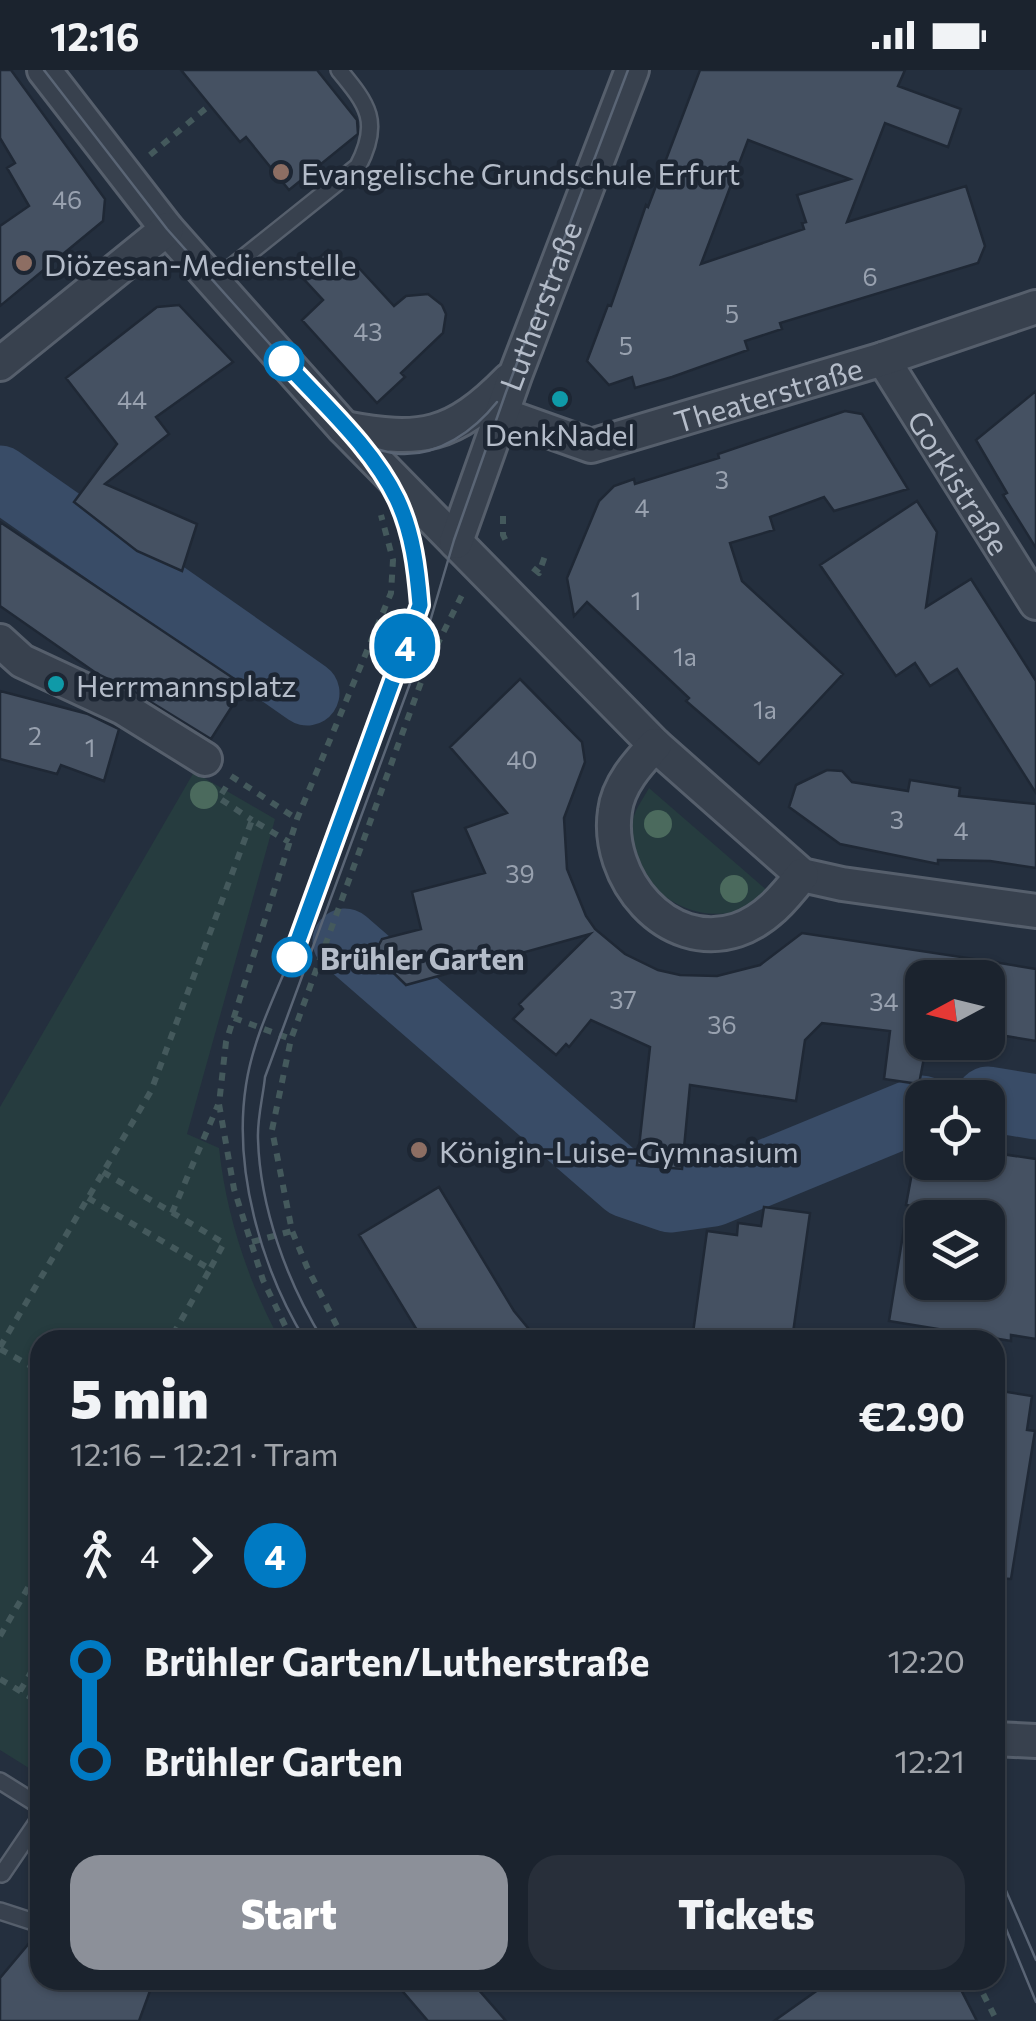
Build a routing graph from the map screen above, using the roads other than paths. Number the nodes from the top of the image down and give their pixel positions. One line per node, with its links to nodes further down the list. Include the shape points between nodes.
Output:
1 (44, 70): 4 (street)
2 (339, 70): 5 (lane, via 370,122 370,142 358,166)
3 (632, 70): 9 (street, Lutherstraße)
4 (167, 229): 5 (street); 8 (street)
5 (214, 282): 11 (street)
6 (1036, 307): 7 (street, Theaterstraße)
7 (884, 358): 10 (street, Theaterstraße, via 595,446); 13 (street, Gorkistraße)
8 (0, 364)
9 (516, 373): 10 (street, Lutherstraße); 11 (street, via 462,420 421,436)
10 (501, 414): 12 (street, Lutherstraße)
11 (344, 428): 12 (street)
12 (456, 542): 15 (street, via 502,566)
13 (1036, 603)
14 (8, 653): 16 (street, via 122,708)
15 (655, 745): 17 (street); 17 (street, via 632,770 614,807 614,842 622,872 655,914 706,934 734,931 782,902)
16 (218, 768)
17 (802, 876): 18 (street)
18 (1036, 911)
19 (1005, 1739): 20 (street)
20 (1036, 1741)
21 (0, 1781): 22 (lane)
22 (30, 1800)
23 (30, 1833): 24 (lane)
24 (2, 1874)
25 (0, 1910): 26 (lane)
26 (30, 1920)

